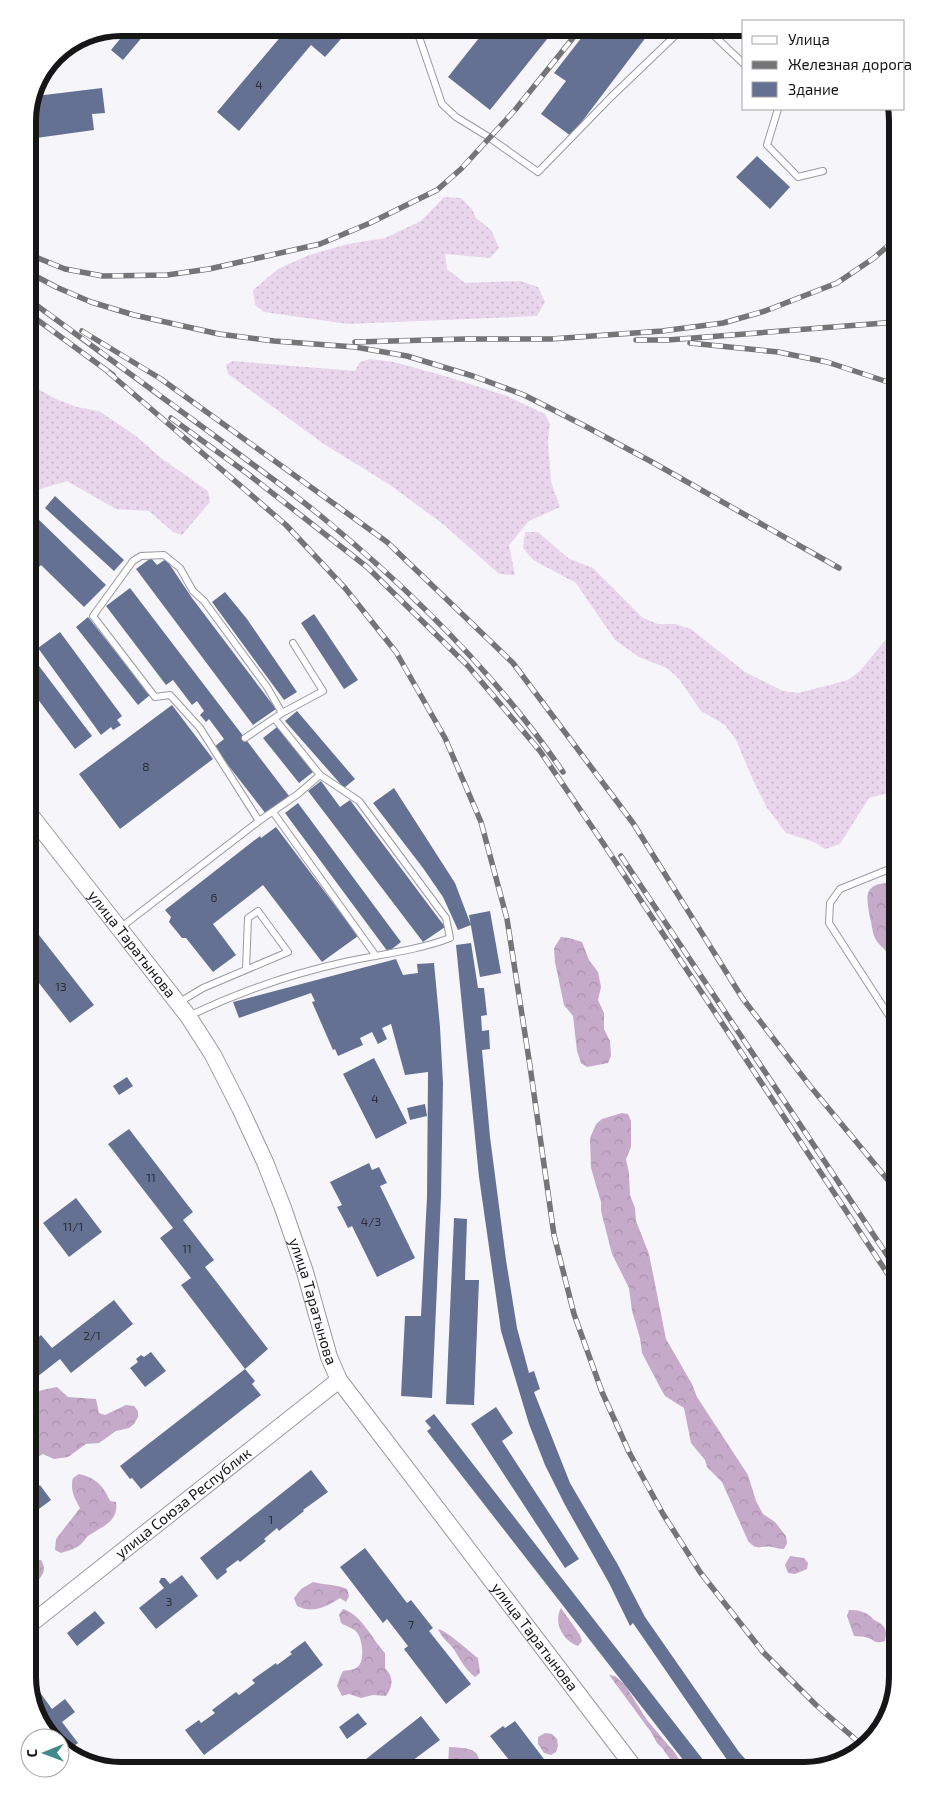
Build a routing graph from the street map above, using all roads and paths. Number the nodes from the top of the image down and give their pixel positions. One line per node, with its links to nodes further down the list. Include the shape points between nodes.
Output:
1 (419, 36): 2 (lane, via 442,104 456,117 538,172)
2 (675, 36)
3 (714, 36): 4 (lane)
4 (742, 62)
5 (778, 110): 6 (lane, via 766,145 798,177)
6 (823, 171)
7 (293, 643): 8 (lane, via 323,691)
8 (282, 713): 9 (lane); 13 (lane, via 267,687 204,601 193,591 180,568 164,554 141,556 133,561 93,616 155,697 170,695 200,728)
9 (275, 719): 10 (lane); 11 (lane)
10 (245, 738)
11 (320, 775): 12 (lane); 17 (lane, via 359,801 446,918 449,927 450,938)
12 (273, 812): 13 (lane); 17 (lane)
13 (259, 821): 16 (lane)
14 (36, 822): 16 (street, улица Таратынова)
15 (889, 869): 20 (lane, via 840,888 830,903 829,922)
16 (119, 929): 19 (street, улица Таратынова)
17 (376, 956): 21 (lane, via 309,970 271,982)
18 (246, 969): 18 (lane, via 288,952 258,912 248,918); 19 (lane, via 203,988)
19 (177, 1004): 21 (street, улица Таратынова)
20 (889, 1014)
21 (188, 1016): 22 (street, улица Таратынова, via 213,1056 265,1162 293,1236 329,1357)
22 (339, 1380): 23 (street, улица Союза Республик); 24 (street, улица Таратынова)
23 (36, 1620)
24 (630, 1762)

